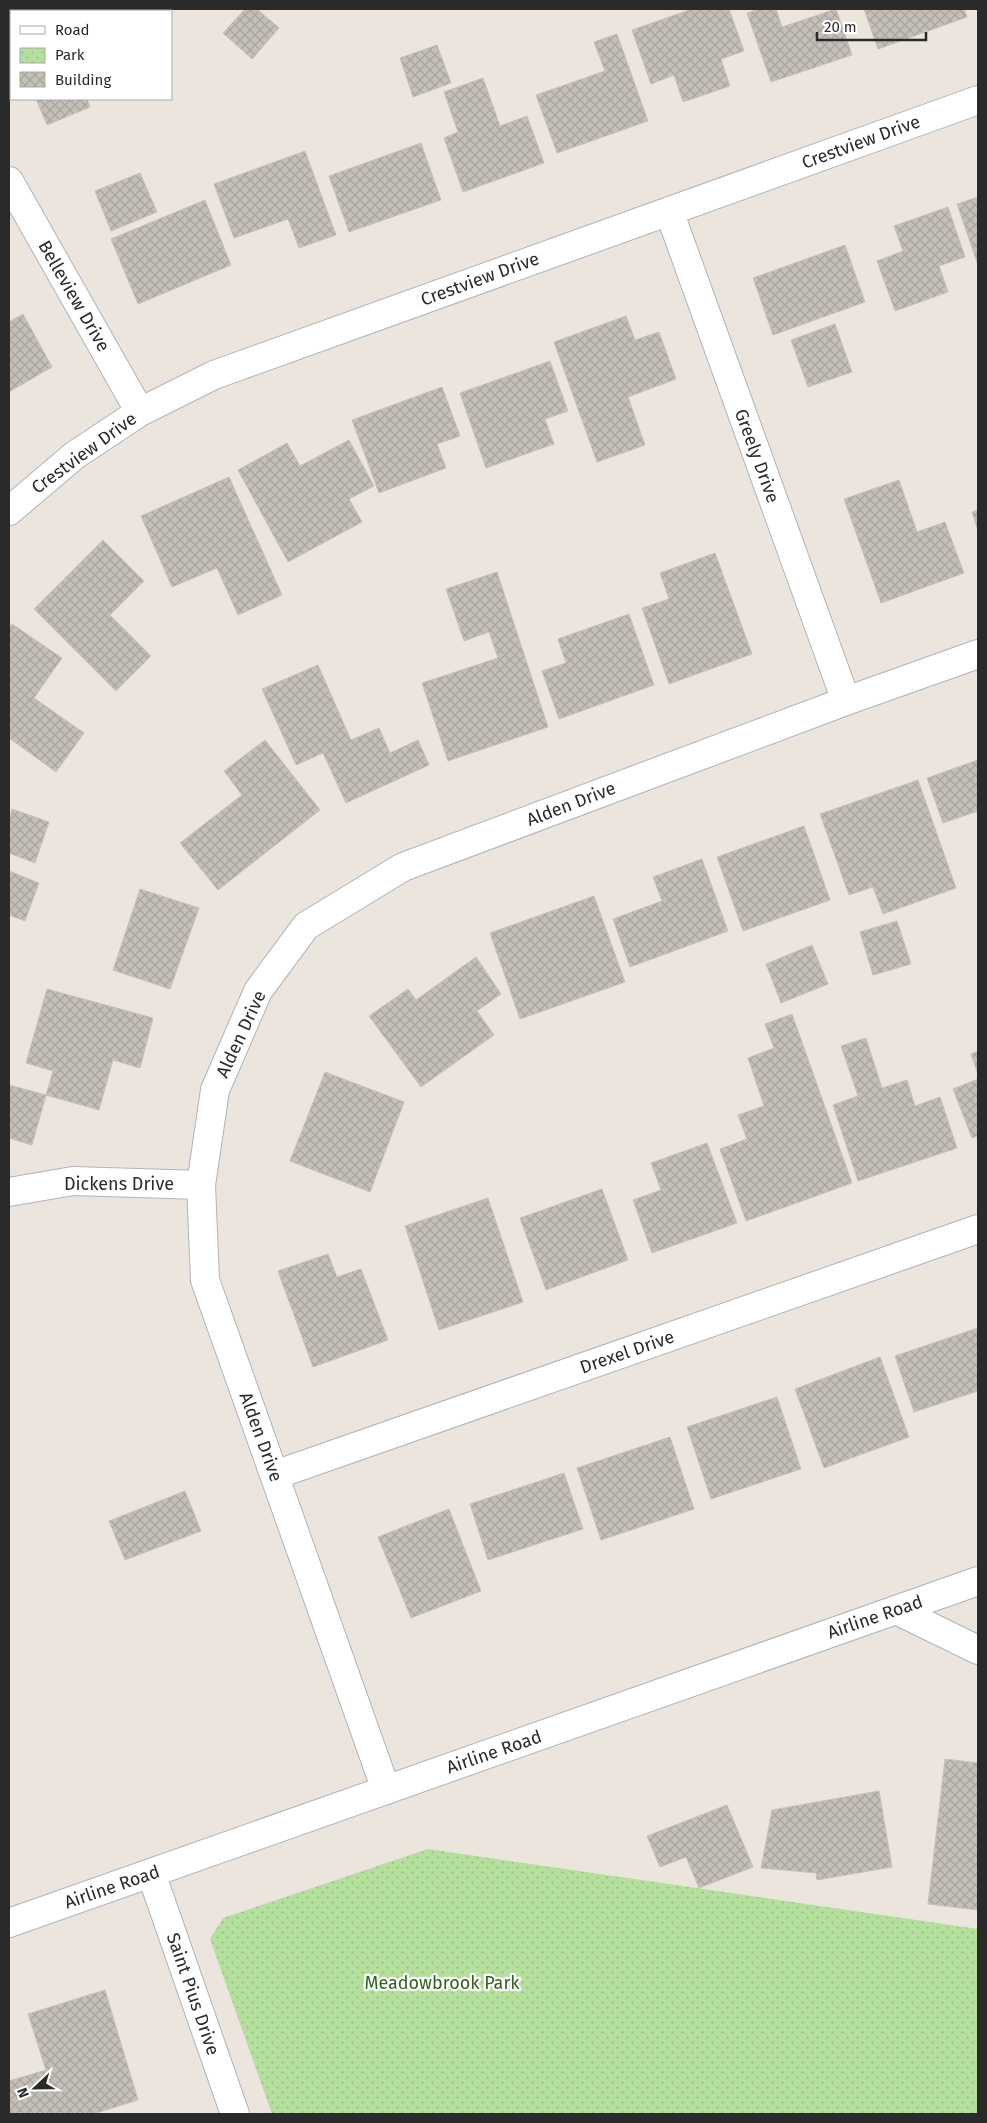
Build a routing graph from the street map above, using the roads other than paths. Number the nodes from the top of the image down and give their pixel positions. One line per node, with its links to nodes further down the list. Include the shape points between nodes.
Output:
1 (978, 100): 3 (street, Crestview Drive)
2 (9, 181): 4 (street, Belleview Drive)
3 (669, 211): 4 (street, Crestview Drive, via 214,375); 7 (street, Greely Drive)
4 (140, 412): 5 (street, Crestview Drive, via 75,455)
5 (9, 510)
6 (978, 654): 7 (street, Alden Drive)
7 (846, 701): 8 (street, Alden Drive, via 403,868 306,926 258,991 215,1090)
8 (201, 1185): 9 (street, Dickens Drive, via 73,1181); 11 (street, Alden Drive, via 205,1280)
9 (9, 1192)
10 (978, 1229): 11 (street, Drexel Drive)
11 (275, 1475): 15 (street, Alden Drive)
12 (978, 1581): 13 (street, Airline Road)
13 (896, 1610): 14 (street); 15 (street, Airline Road)
14 (978, 1650)
15 (386, 1790): 16 (street, Airline Road)
16 (151, 1873): 17 (street, Airline Road); 18 (street, Saint Pius Drive)
17 (9, 1923)
18 (235, 2114)

